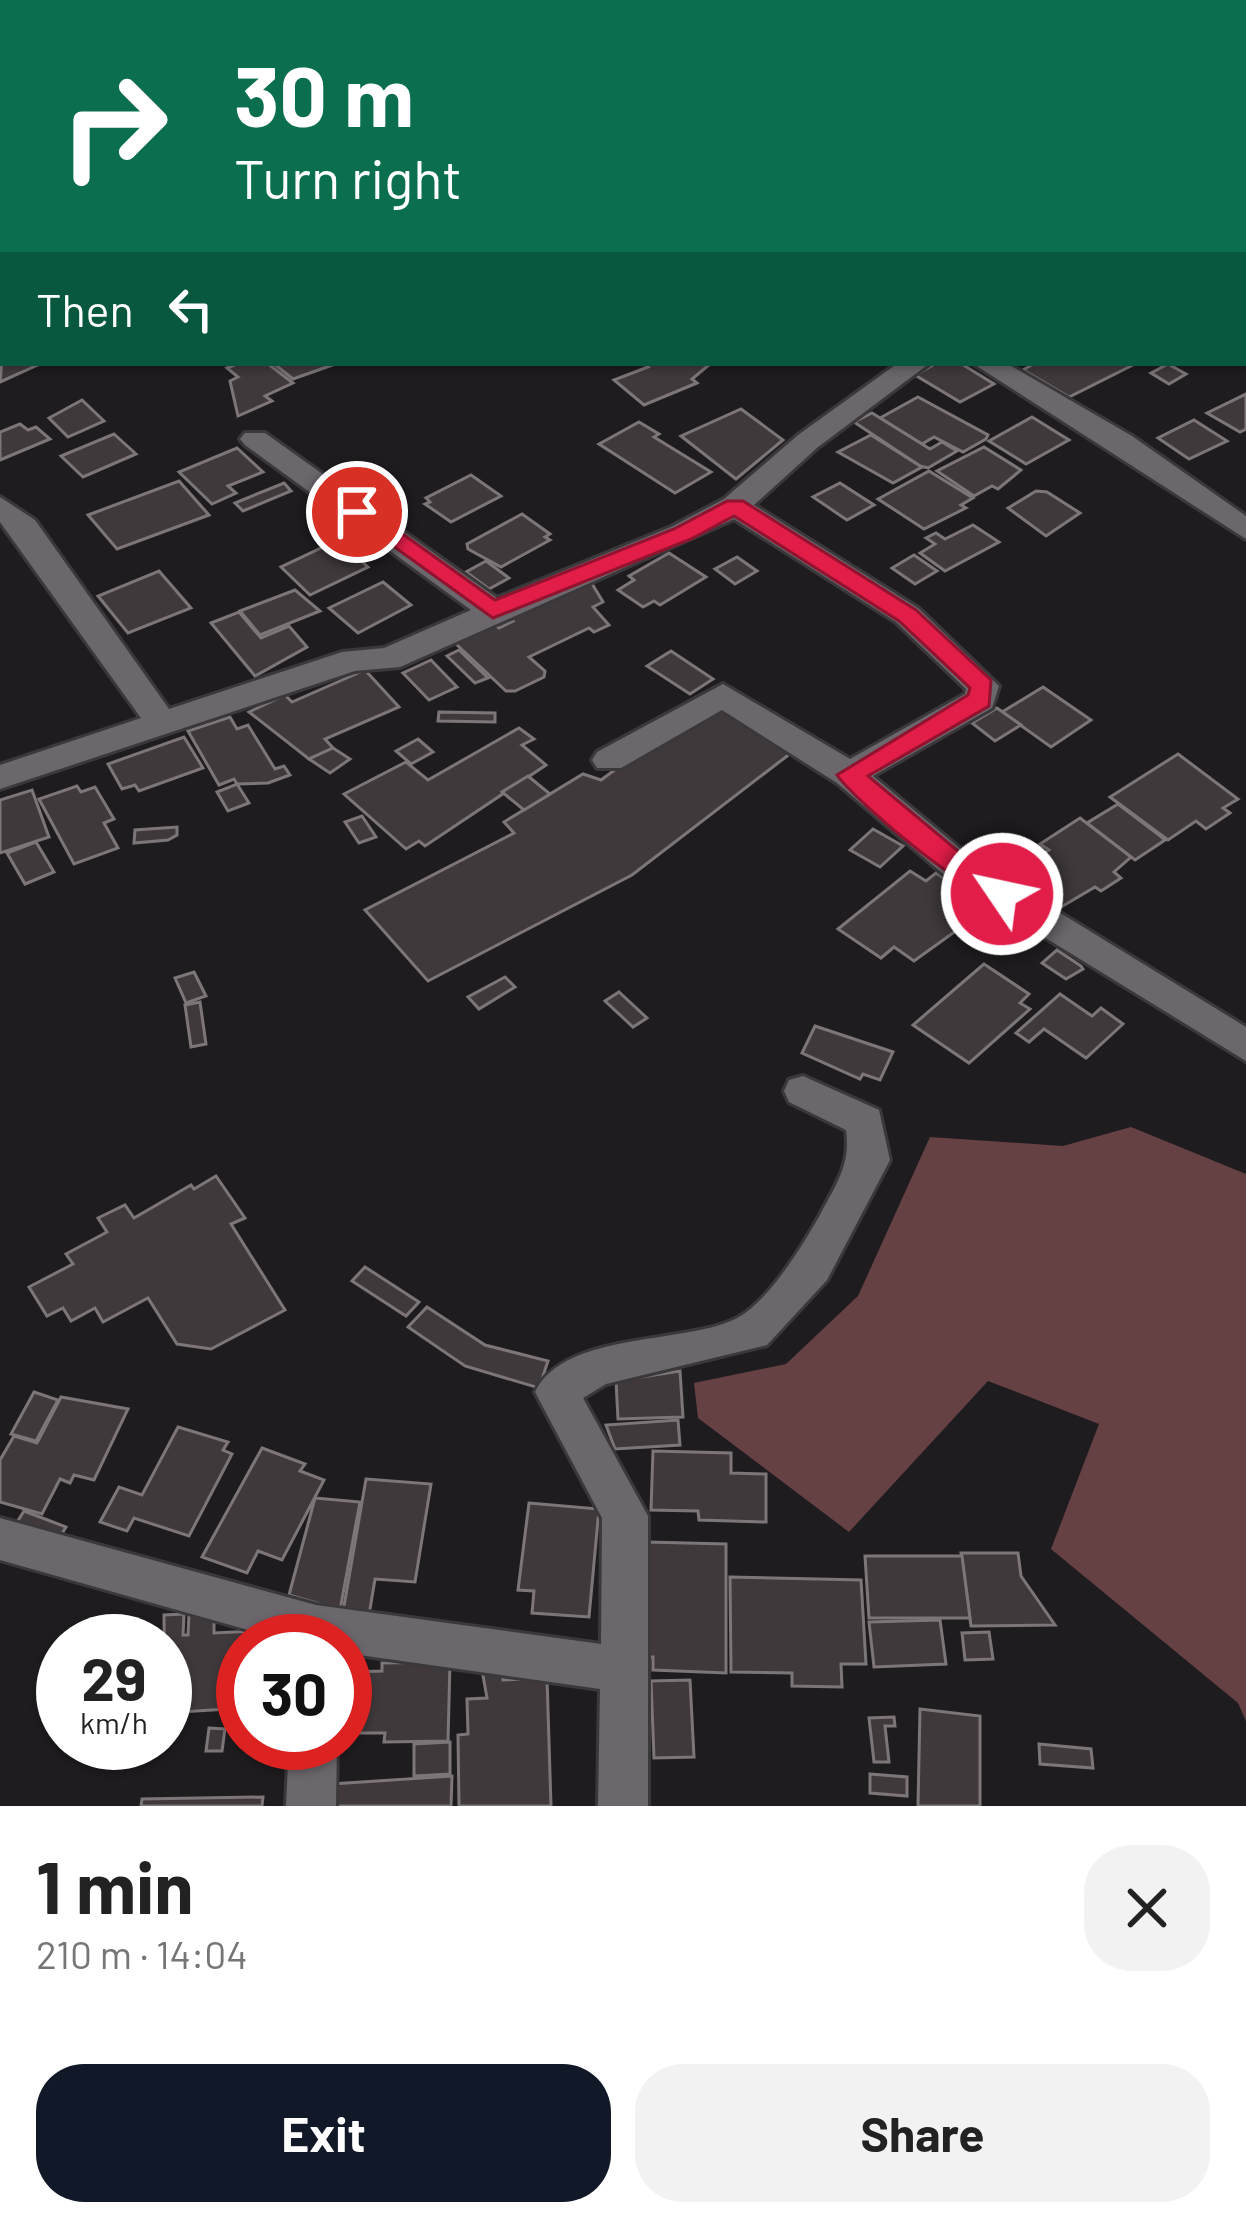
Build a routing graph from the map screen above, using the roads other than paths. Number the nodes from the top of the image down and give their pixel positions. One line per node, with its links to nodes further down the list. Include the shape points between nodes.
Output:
1 (912, 366): 5 (street)
2 (991, 366): 6 (street, via 1122,442)
3 (255, 439): 7 (street)
4 (0, 506): 8 (street, via 24,527)
5 (735, 506): 7 (street); 10 (street, via 907,615 982,686 980,700)
6 (1244, 527)
7 (493, 610): 8 (street, via 389,659 353,660)
8 (162, 724): 11 (street)
9 (609, 760): 10 (street, via 723,695)
10 (850, 775): 12 (street, via 961,868)
11 (0, 777)
12 (1246, 1046)
13 (803, 1091): 17 (street, via 865,1121 870,1160 812,1268 752,1332 596,1368 557,1393 625,1516)
14 (0, 1539): 15 (street)
15 (249, 1614)
16 (372, 1641): 17 (street)
17 (624, 1670): 20 (street)
18 (312, 1770): 19 (street)
19 (311, 1806)
20 (623, 1806)

